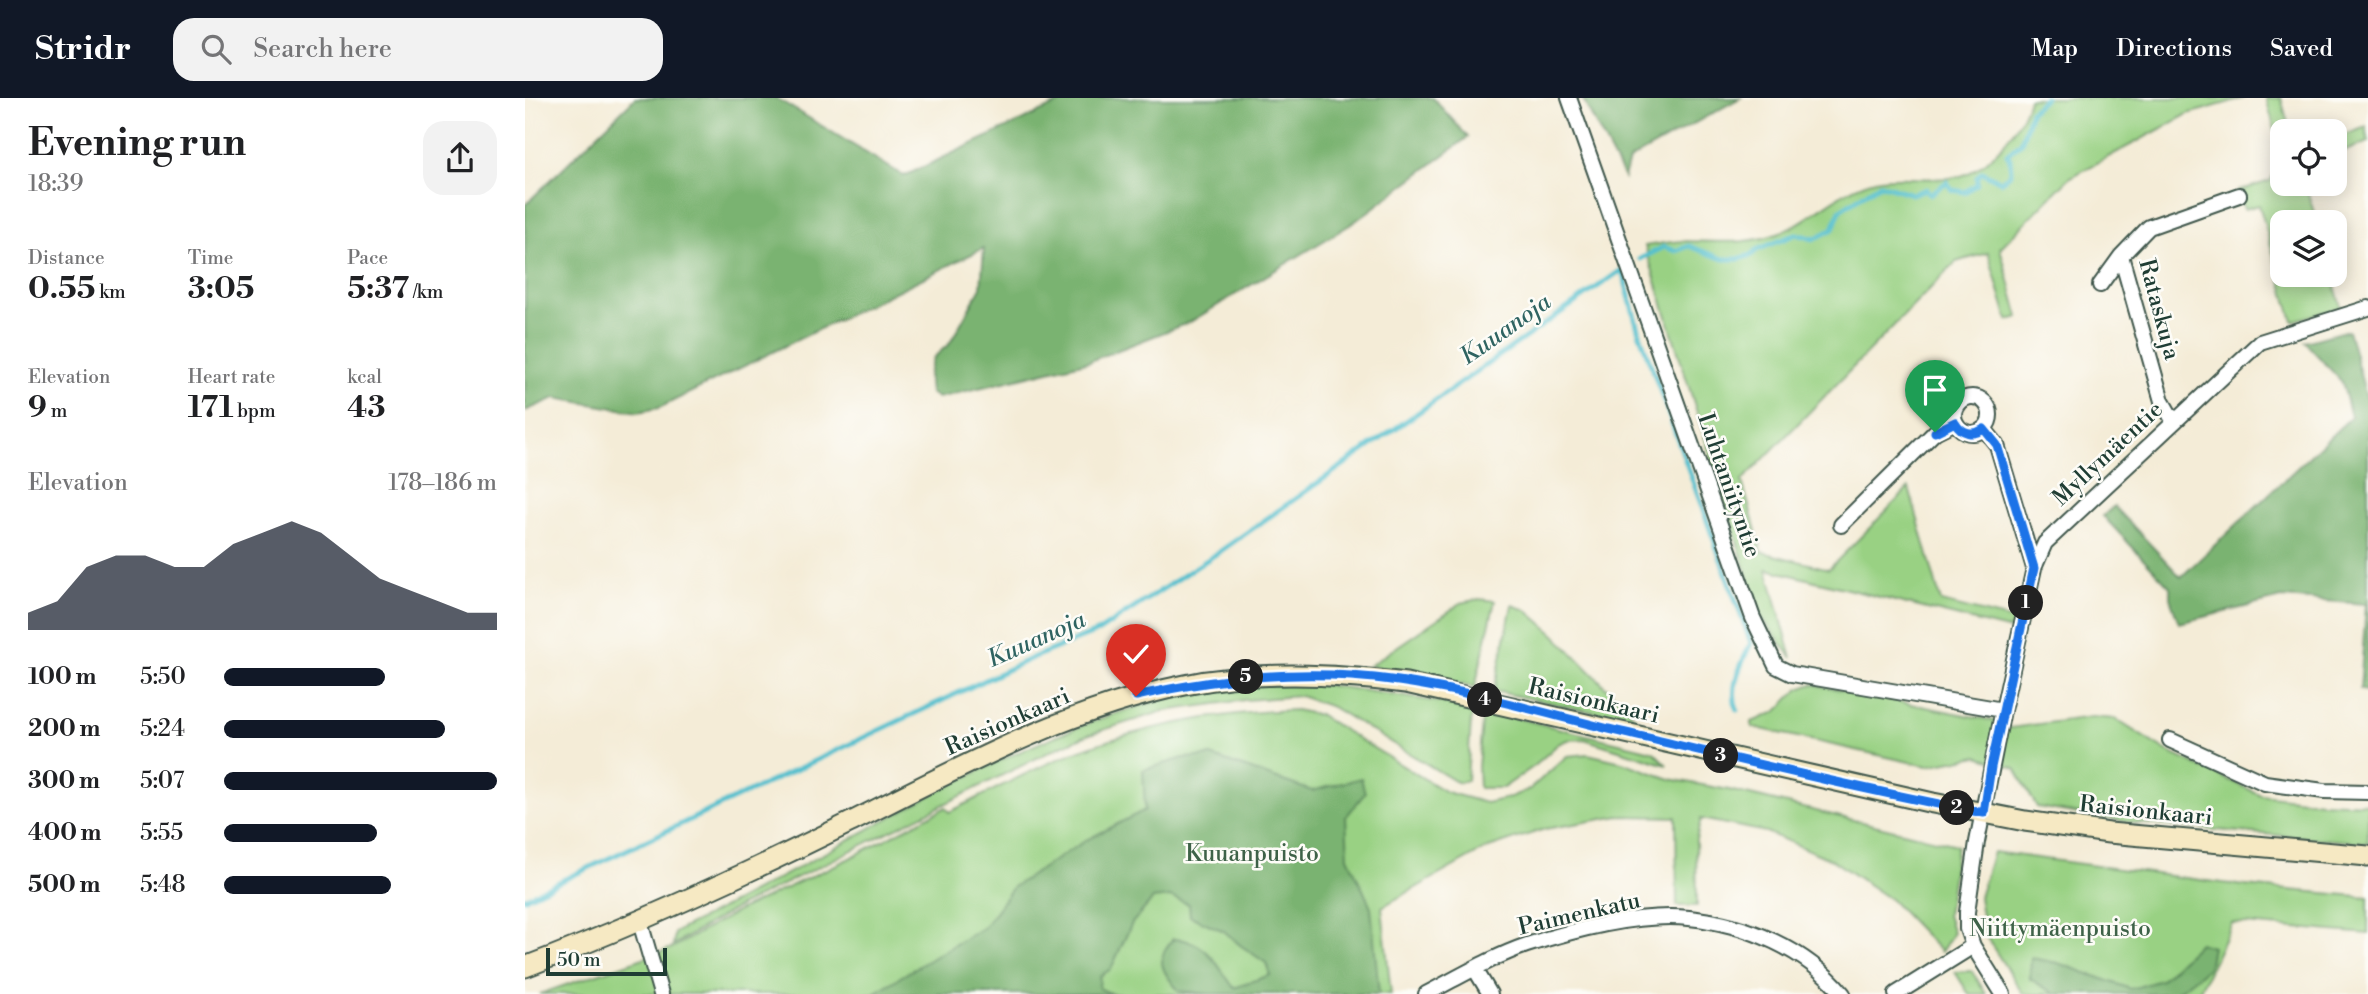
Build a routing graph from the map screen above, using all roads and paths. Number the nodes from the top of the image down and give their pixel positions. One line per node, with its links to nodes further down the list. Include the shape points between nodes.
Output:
1 (1569, 98): 11 (street, Luhtaniityntie, via 1753,618 1776,666 1792,674)
2 (2239, 195): 3 (street, Rataskuja, via 2149,227)
3 (2121, 256): 4 (street); 7 (street, Rataskuja, via 2162,401)
4 (2101, 285)
5 (2368, 308): 7 (street, Myllymäentie, via 2260,342)
6 (1955, 422): 8 (street, via 1968,433); 8 (street, via 1960,401 1976,397 1986,403 1991,414); 9 (street, via 1935,432)
7 (2174, 422): 10 (street, Myllymäentie, via 2045,543)
8 (1984, 429): 10 (street, via 1997,445)
9 (1841, 526)
10 (2034, 568): 11 (street, Myllymäentie)
11 (2003, 710): 14 (street, Myllymäentie)
12 (2169, 740): 13 (street, via 2265,783)
13 (2368, 792)
14 (1984, 813): 15 (main road, Raisionkaari, via 2109,833); 16 (main road, Raisionkaari, via 1406,683 1352,676 1252,676 1188,684 1091,711); 17 (street, Myllymäentie, via 1967,912)
15 (2368, 856)
16 (640, 922): 18 (main road, Raisionkaari); 20 (street)
17 (1973, 946): 24 (street); 25 (street)
18 (525, 967)
19 (1475, 969): 21 (street, Paimenkatu); 22 (street); 23 (street, Paimenkatu, via 1526,946 1579,932 1632,920 1688,918 1781,944 1830,978)
20 (661, 994)
21 (1426, 994)
22 (1490, 994)
23 (1843, 994)
24 (1896, 994)
25 (2003, 994)

